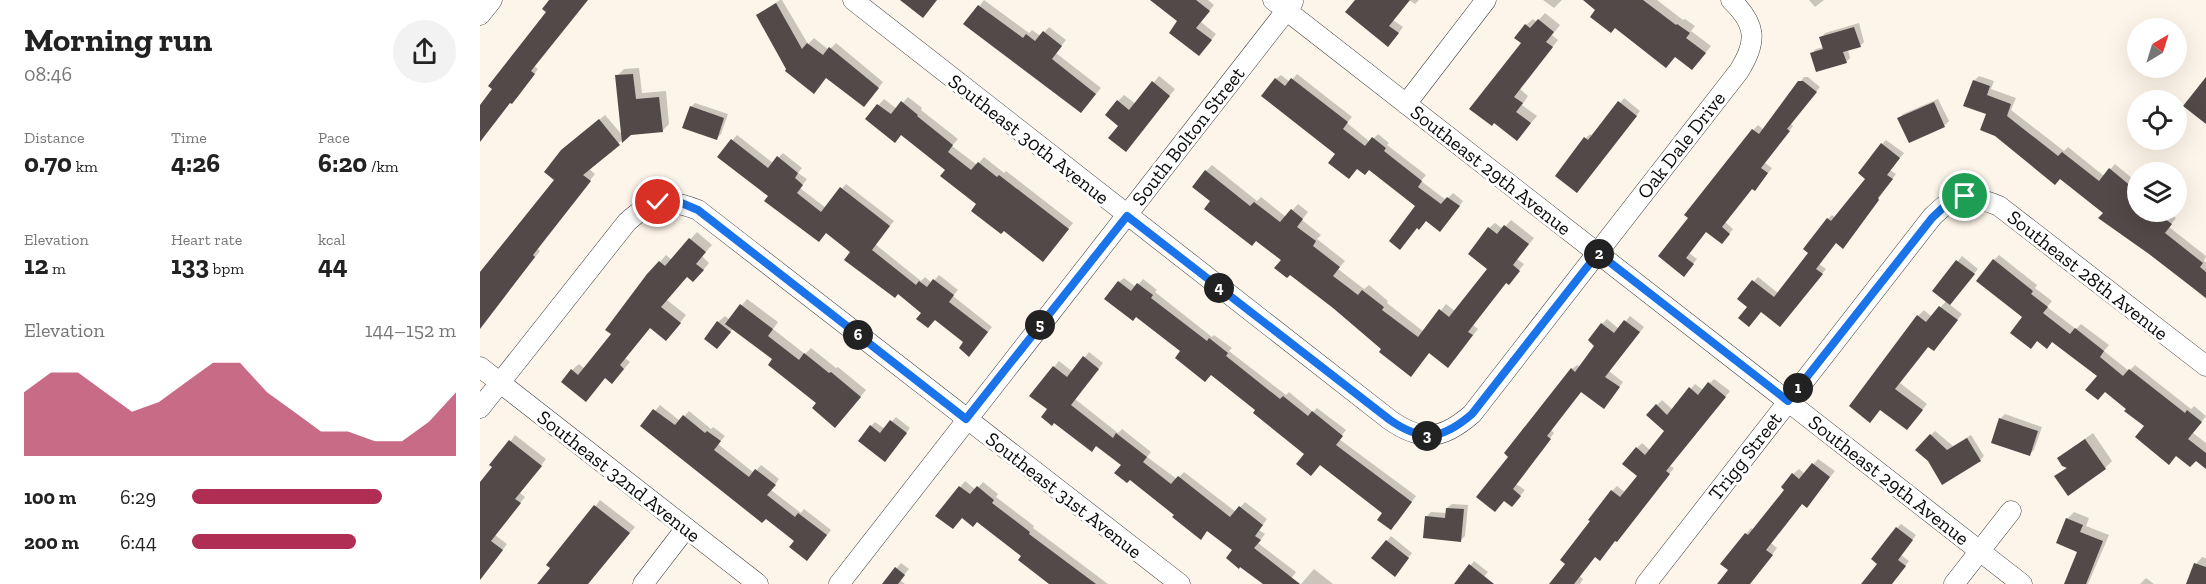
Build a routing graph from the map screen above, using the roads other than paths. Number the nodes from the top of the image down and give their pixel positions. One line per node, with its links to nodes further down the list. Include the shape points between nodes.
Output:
1 (492, 0): 6 (street)
2 (853, 0): 9 (street, Southeast 30th Avenue)
3 (1486, 0): 7 (street)
4 (1731, 0): 10 (street, Oak Dale Drive, via 1747,17 1753,32 1739,71)
5 (1284, 3): 7 (street, Southeast 29th Avenue); 9 (street, South Bolton Street)
6 (480, 15)
7 (1406, 104): 10 (street, Southeast 29th Avenue)
8 (1965, 196): 11 (street, Southeast 28th Avenue, via 1999,206); 14 (street, Trigg Street, via 1951,200 1932,218)
9 (1127, 216): 16 (street, South Bolton Street); 17 (street, Southeast 30th Avenue, via 1390,420 1417,434)
10 (1598, 253): 14 (street, Southeast 29th Avenue); 17 (street, Oak Dale Drive, via 1472,414)
11 (2206, 366)
12 (480, 367): 13 (street, Southeast 32nd Avenue)
13 (500, 383): 15 (street); 16 (street, Southeast 31st Avenue, via 627,222 658,202 679,202 698,210); 19 (street, Southeast 32nd Avenue)
14 (1788, 401): 20 (street, Southeast 29th Avenue); 25 (street, Trigg Street)
15 (480, 408)
16 (966, 419): 23 (street, South Bolton Street); 24 (street, Southeast 31st Avenue)
17 (1442, 435)
18 (2011, 511): 20 (street)
19 (686, 528): 21 (street); 22 (street, Southeast 32nd Avenue)
20 (1980, 551): 26 (street); 27 (street, Southeast 29th Avenue)
21 (643, 584)
22 (758, 584)
23 (839, 584)
24 (1180, 584)
25 (1646, 584)
26 (1954, 584)
27 (2022, 584)

